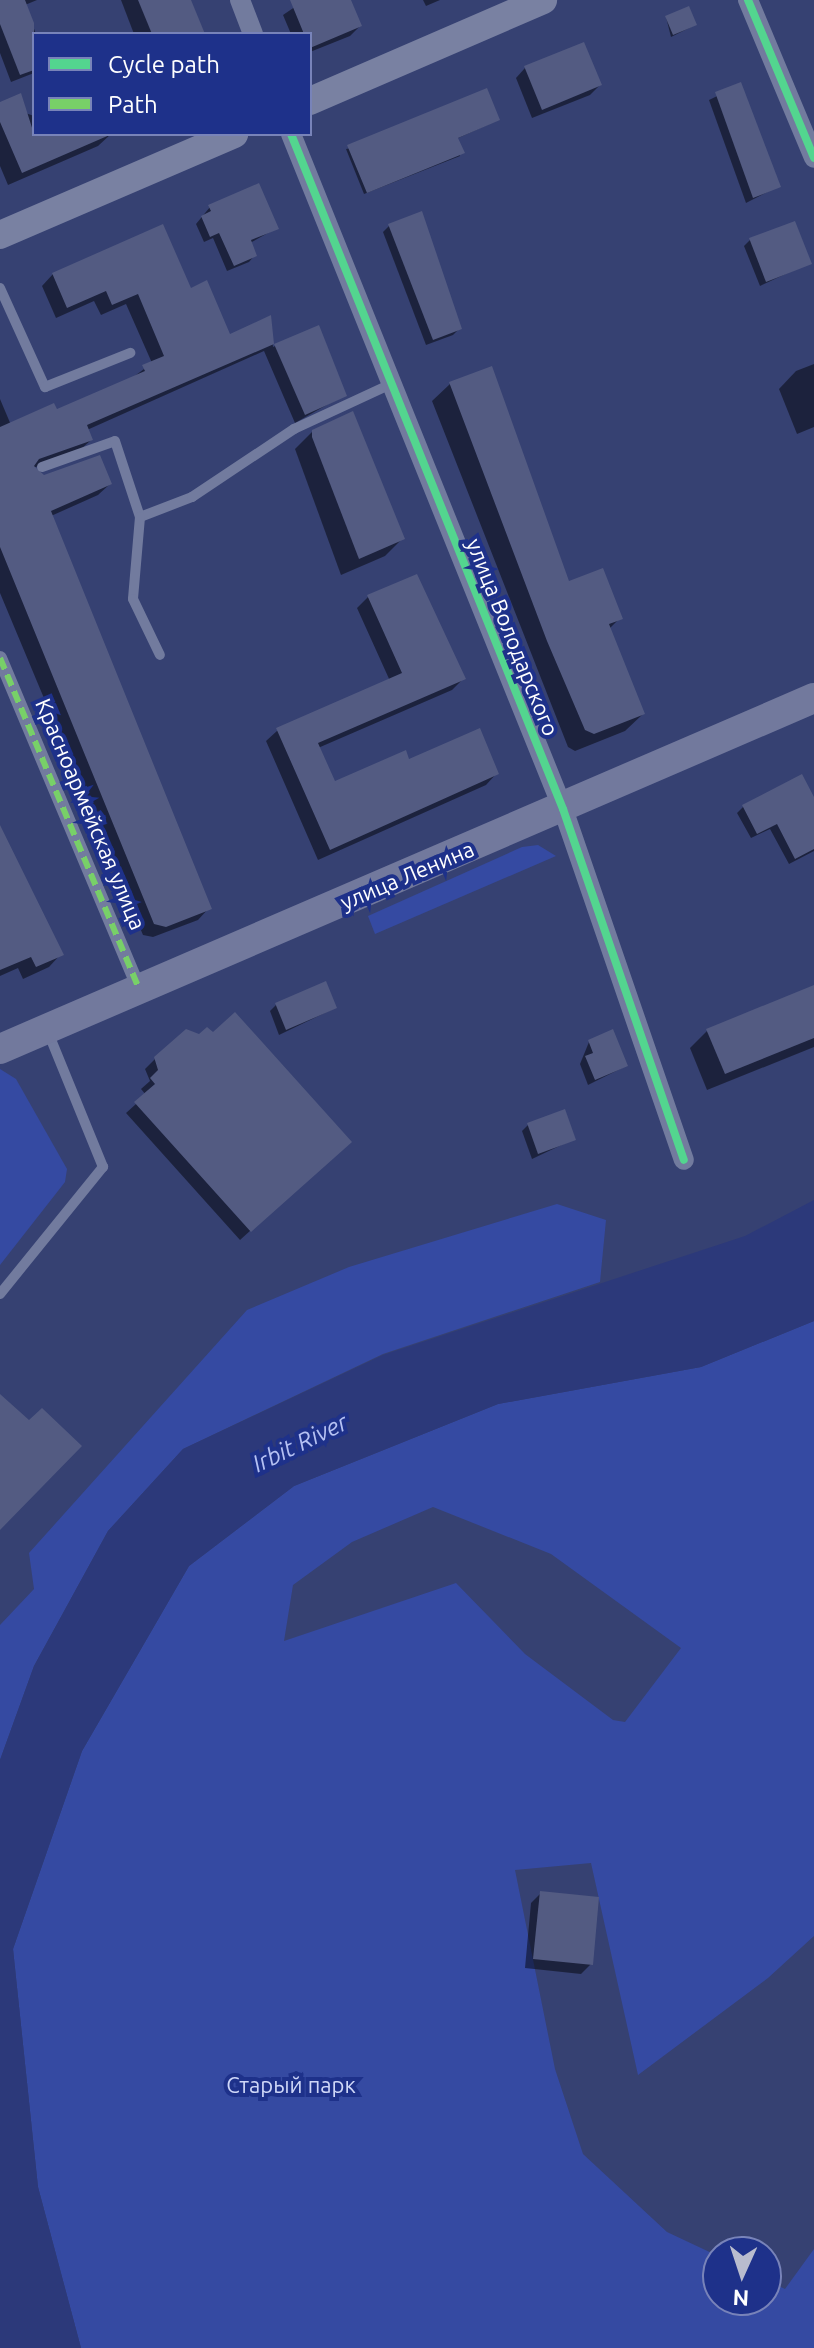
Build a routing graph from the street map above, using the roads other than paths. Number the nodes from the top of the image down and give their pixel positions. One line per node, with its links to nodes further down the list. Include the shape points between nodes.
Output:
1 (240, 0): 4 (street)
2 (543, 0): 5 (main road)
3 (748, 0): 8 (street)
4 (252, 32)
5 (312, 100)
6 (229, 136): 9 (main road)
7 (292, 136): 12 (street, улица Володарского)
8 (814, 158)
9 (0, 235)
10 (0, 288): 11 (lane, via 45,387)
11 (130, 353)
12 (391, 384): 14 (lane, via 294,429 192,497); 18 (street, улица Володарского)
13 (42, 467): 14 (lane, via 115,441)
14 (140, 517): 15 (lane, via 133,599)
15 (160, 655)
16 (0, 658): 19 (street, Красноармейская улица)
17 (814, 698): 18 (main road, улица Ленина)
18 (563, 809): 19 (main road, улица Ленина); 22 (street, улица Володарского)
19 (139, 988): 20 (main road, улица Ленина)
20 (46, 1028): 21 (main road, улица Ленина); 23 (lane, via 103,1167)
21 (0, 1048)
22 (684, 1160)
23 (0, 1294)

